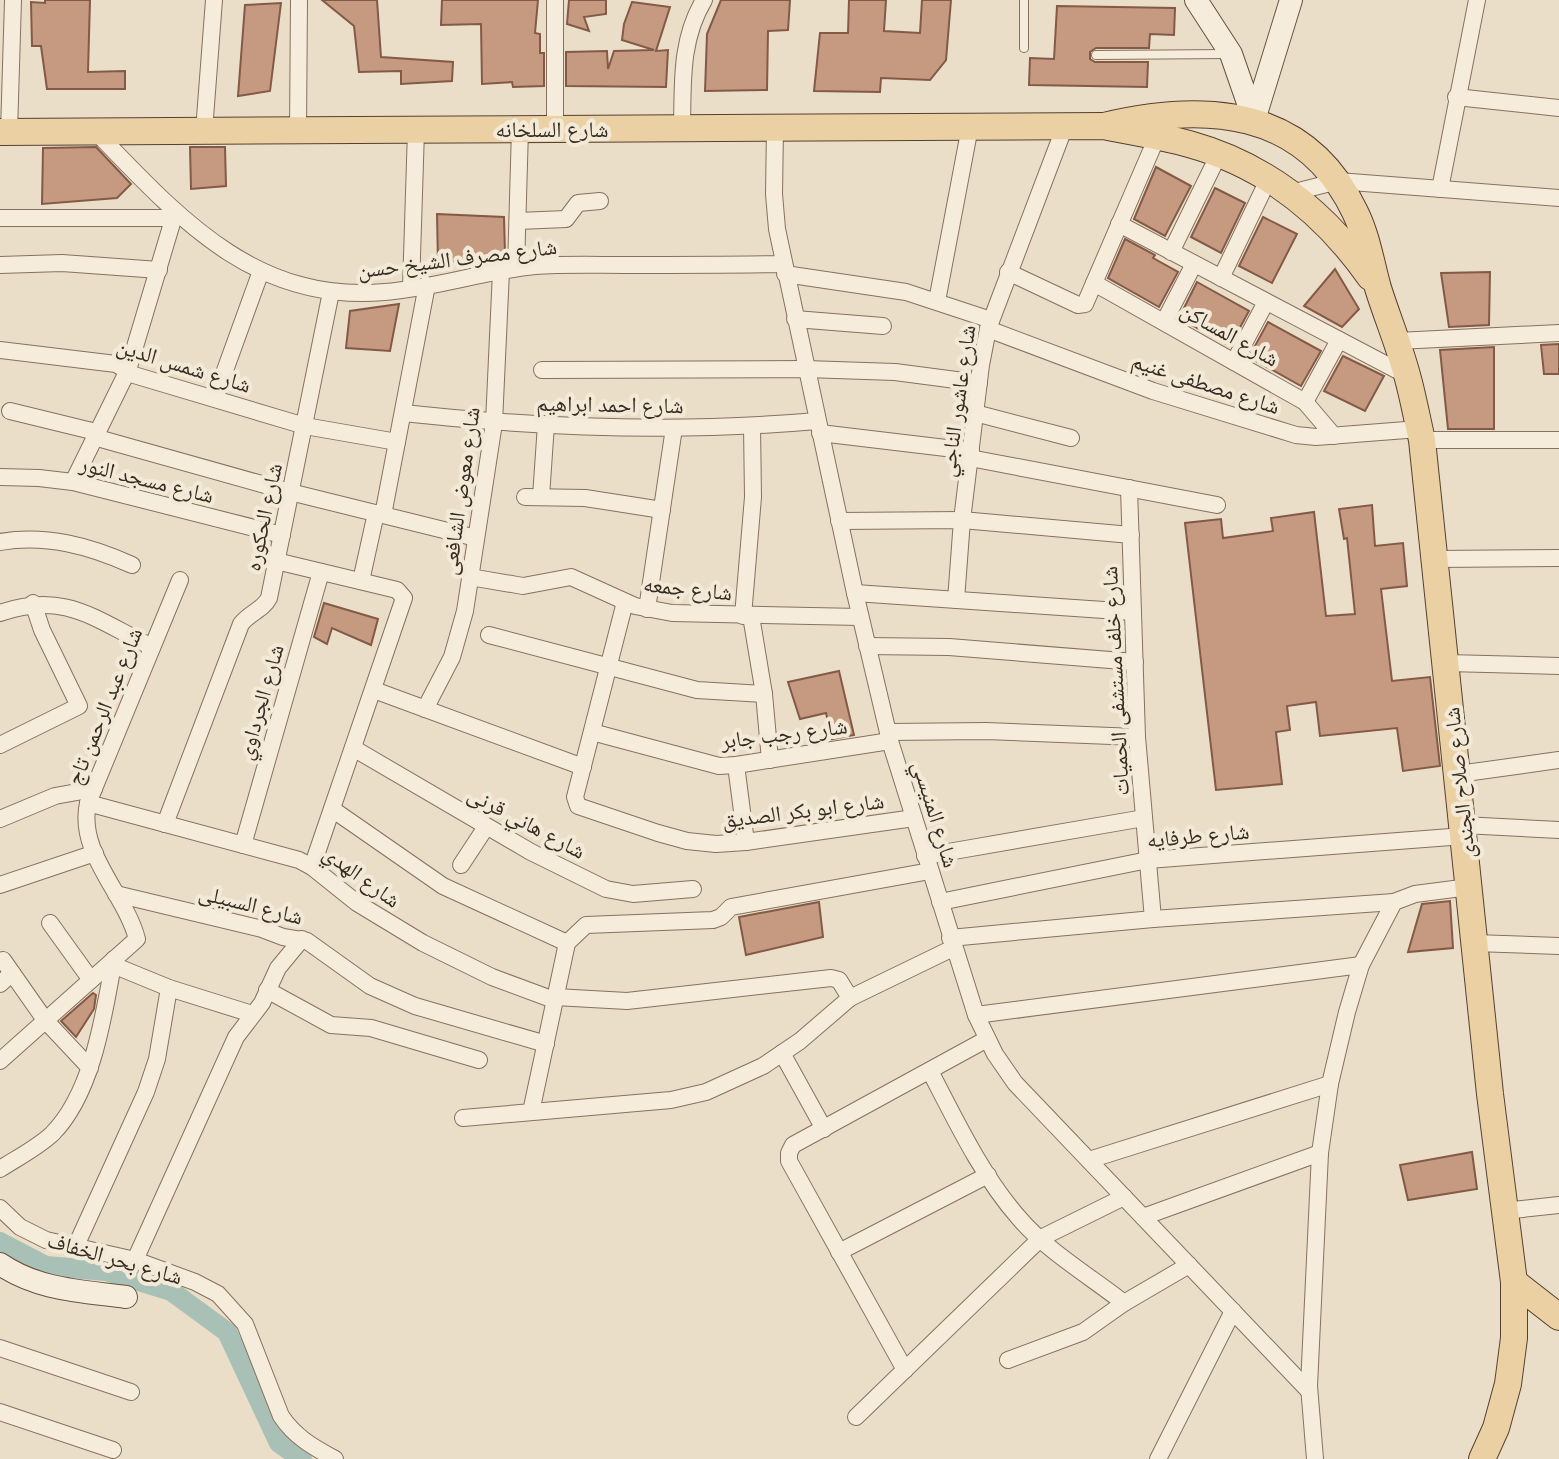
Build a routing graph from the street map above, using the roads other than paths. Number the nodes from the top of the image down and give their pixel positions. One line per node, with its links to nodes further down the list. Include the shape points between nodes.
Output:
1 (13, 0): 27 (street)
2 (214, 0): 25 (street)
3 (299, 0): 26 (street)
4 (555, 0): 23 (street)
5 (704, 0): 20 (street, via 687,38)
6 (1024, 0): 10 (lane)
7 (1196, 0): 11 (street)
8 (1291, 0): 15 (street)
9 (1477, 0): 13 (street)
10 (1024, 48)
11 (1231, 54): 12 (lane); 15 (street)
12 (1096, 55)
13 (1456, 97): 14 (street); 32 (street)
14 (1559, 108)
15 (1254, 120): 18 (main road, شارع صلاح الجندى, via 1211,114); 30 (main road, شارع صلاح الجندى, via 1295,140)
16 (1065, 126): 17 (main road, شارع السلخانه); 19 (main road, شارع السلخانه); 46 (street, شارع عاشور الناجي)
17 (1104, 126): 18 (main road, شارع صلاح الجندى)
18 (1162, 126): 29 (main road, شارع صلاح الجندى); 38 (street)
19 (970, 127): 21 (main road, شارع السلخانه); 52 (street)
20 (682, 128): 21 (main road, شارع السلخانه); 23 (main road, شارع السلخانه)
21 (775, 128): 42 (street, شارع المنيسي, via 774,194)
22 (520, 129): 23 (main road, شارع السلخانه); 24 (main road, شارع السلخانه); 37 (street, شارع معوض الشافعى)
23 (555, 129)
24 (416, 130): 26 (main road, شارع السلخانه); 49 (street)
25 (204, 131): 26 (main road, شارع السلخانه); 28 (main road, شارع السلخانه)
26 (298, 131)
27 (4, 132): 28 (main road, شارع السلخانه)
28 (96, 132): 35 (street, شارع مصرف الشيخ حسن)
29 (1219, 154): 31 (main road, شارع صلاح الجندى); 39 (street)
30 (1338, 181): 31 (street); 32 (street); 50 (main road, شارع صلاح الجندى, via 1356,213)
31 (1280, 186): 47 (street); 50 (main road, شارع صلاح الجندى, via 1336,233)
32 (1440, 189): 33 (street)
33 (1559, 198)
34 (600, 201): 37 (street, via 578,203 566,219)
35 (174, 216): 36 (street); 43 (street); 45 (street, شارع مصرف الشيخ حسن)
36 (0, 218)
37 (518, 221): 44 (street, شارع معوض الشافعى)
38 (1119, 224): 39 (street); 48 (street)
39 (1171, 252): 40 (street)
40 (1194, 264): 47 (street); 55 (street)
41 (0, 265): 43 (street)
42 (784, 269): 44 (street, شارع مصرف الشيخ حسن, via 553,265); 52 (street, شارع مصرف الشيخ حسن); 54 (street, شارع المنيسي)
43 (159, 270): 64 (street)
44 (509, 270): 49 (street, شارع مصرف الشيخ حسن); 73 (street, شارع معوض الشافعى)
45 (261, 271): 51 (street, شارع مصرف الشيخ حسن); 68 (street)
46 (1008, 272): 48 (street, via 1080,306); 56 (street, شارع عاشور الناجي)
47 (1221, 278): 53 (street)
48 (1094, 283): 55 (street, شارع المساكن)
49 (419, 287): 51 (street, شارع مصرف الشيخ حسن, via 368,294); 71 (street)
50 (1379, 290): 60 (main road, شارع صلاح الجندى)
51 (331, 292): 75 (street, شارع الحكوره)
52 (937, 301): 56 (street, شارع مصطفى غنيم)
53 (1266, 302): 59 (street); 62 (street)
54 (795, 319): 57 (street); 63 (street, شارع المنيسي)
55 (1164, 322): 62 (street, شارع المساكن)
56 (989, 324): 67 (street, شارع عاشور الناجي); 81 (street, شارع مصطفى غنيم, via 1153,391 1296,435)
57 (883, 326)
58 (1559, 333): 60 (street)
59 (1339, 340): 66 (street); 69 (street)
60 (1397, 341): 66 (main road, شارع صلاح الجندى)
61 (0, 350): 64 (street, شارع شمس الدين, via 116,364)
62 (1234, 362): 69 (street, شارع المساكن)
63 (806, 369): 65 (street); 67 (street, via 895,372); 77 (street, شارع المنيسي)
64 (128, 370): 68 (street, شارع شمس الدين); 79 (street)
65 (542, 370)
66 (1408, 376): 80 (main road, شارع صلاح الجندى)
67 (979, 383): 72 (street, شارع عاشور الناجي)
68 (215, 398): 75 (street, شارع شمس الدين)
69 (1305, 402): 81 (street, شارع المساكن)
70 (10, 411): 79 (street)
71 (403, 413): 73 (street, شارع احمد ابراهيم); 84 (street)
72 (975, 413): 82 (street); 85 (street, شارع عاشور الناجي)
73 (494, 423): 74 (street, شارع احمد ابراهيم); 97 (street, شارع معوض الشافعى)
74 (546, 424): 78 (street, شارع احمد ابراهيم); 91 (street, via 533,497 585,498)
75 (305, 426): 84 (street, شارع شمس الدين); 89 (street, شارع الحكوره)
76 (752, 426): 77 (street, شارع احمد ابراهيم); 78 (street, شارع احمد ابراهيم); 114 (street)
77 (818, 427): 85 (street, شارع احمد ابراهيم); 94 (street, شارع المنيسي)
78 (674, 428): 91 (street)
79 (95, 435): 87 (street); 89 (street)
80 (1420, 435): 81 (street, شارع مصطفى غنيم); 83 (street, شارع مصطفى غنيم); 100 (main road, شارع صلاح الجندى)
81 (1334, 436)
82 (1071, 438)
83 (1559, 440)
84 (397, 442): 92 (street)
85 (970, 455): 88 (street, شارع احمد ابراهيم); 93 (street, شارع عاشور الناجي)
86 (0, 477): 87 (street, شارع مسجد النور)
87 (73, 482): 95 (street, شارع مسجد النور)
88 (1129, 488): 90 (street, شارع احمد ابراهيم); 96 (street, شارع خلف مستشفى الحميات)
89 (290, 492): 92 (street); 95 (street, شارع الحكوره)
90 (1217, 505)
91 (662, 510): 111 (street)
92 (379, 514): 97 (street); 106 (street)
93 (962, 520): 94 (street); 96 (street); 108 (street, شارع عاشور الناجي)
94 (839, 521): 107 (street, شارع المنيسي)
95 (282, 535): 101 (street, شارع الحكوره)
96 (1131, 535): 112 (street, شارع خلف مستشفى الحميات)
97 (476, 538): 104 (street, شارع معوض الشافعى)
98 (0, 542): 102 (street, via 73,543)
99 (1559, 558): 100 (street)
100 (1435, 559): 120 (main road, شارع صلاح الجندى)
101 (276, 561): 103 (street); 141 (street, شارع الحكوره, via 269,598 241,624)
102 (132, 565)
103 (321, 572): 106 (street); 146 (street, شارع الجرداوي)
104 (470, 577): 109 (street, شارع جمعه, via 523,586 571,577); 125 (street, شارع معوض الشافعى, via 459,638)
105 (180, 580): 118 (street, شارع عبد الرحمن تاج)
106 (361, 581): 123 (street, via 400,592 404,602)
107 (855, 593): 108 (street); 115 (street, شارع المنيسي)
108 (956, 600): 112 (street)
109 (625, 602): 111 (street, شارع جمعه); 121 (street, شارع ابو بكر الصديق)
110 (33, 603): 113 (street); 118 (street, via 63,606); 129 (street, via 79,706)
111 (647, 609): 114 (street, شارع جمعه)
112 (1133, 612): 119 (street, شارع خلف مستشفى الحميات)
113 (0, 613)
114 (747, 616): 115 (street, شارع جمعه); 124 (street)
115 (860, 617): 117 (street, شارع المنيسي)
116 (489, 635): 121 (street)
117 (867, 646): 119 (street); 127 (street, شارع المنيسي)
118 (152, 647): 136 (street, شارع عبد الرحمن تاج)
119 (1135, 662): 128 (street, شارع خلف مستشفى الحميات)
120 (1447, 663): 122 (street); 135 (main road, شارع صلاح الجندى)
121 (609, 666): 124 (street, via 697,690); 126 (street, شارع ابو بكر الصديق)
122 (1559, 666)
123 (374, 690): 125 (street); 130 (street)
124 (764, 694): 131 (street)
125 (425, 709): 134 (street)
126 (592, 732): 133 (street, شارع رجب جابر, via 699,762); 134 (street, شارع ابو بكر الصديق)
127 (889, 737): 128 (street, شارع رجب جابر, via 986,731); 131 (street, شارع رجب جابر); 138 (street, شارع المنيسي)
128 (1137, 737): 139 (street, شارع خلف مستشفى الحميات)
129 (0, 745)
130 (353, 748): 137 (street); 142 (street, شارع هاني قرنى)
131 (770, 760): 133 (street, شارع رجب جابر)
132 (1559, 760): 135 (street)
133 (736, 765): 145 (street)
134 (583, 767): 145 (street, شارع ابو بكر الصديق, via 575,797 581,807 687,841)
135 (1458, 774): 144 (main road, شارع صلاح الجندى)
136 (91, 796): 140 (street, شارع الهدي, via 55,796); 141 (street, شارع الهدي); 147 (street, شارع عبد الرحمن تاج, via 86,827)
137 (332, 809): 151 (street); 161 (street, via 443,886)
138 (914, 818): 145 (street, شارع ابو بكر الصديق); 149 (street, شارع المنيسي)
139 (1144, 818): 148 (street, شارع خلف مستشفى الحميات); 149 (street)
140 (0, 819)
141 (165, 824): 146 (street, شارع الهدي)
142 (486, 827): 150 (street); 154 (street, شارع هاني قرنى, via 619,893)
143 (1559, 830): 144 (street, شارع طرفايه)
144 (1463, 831): 148 (street, شارع طرفايه); 153 (main road, شارع صلاح الجندى)
145 (746, 842)
146 (243, 845): 151 (street, شارع الهدي)
147 (95, 853): 152 (street); 155 (street, شارع عبد الرحمن تاج)
148 (1148, 860): 156 (street, شارع طرفايه); 158 (street, شارع خلف مستشفى الحميات)
149 (928, 863): 156 (street, شارع المنيسي); 161 (street, via 731,907 713,920 586,925)
150 (461, 865)
151 (312, 867): 171 (street, شارع الهدي, via 357,903 423,943 492,977)
152 (0, 885)
153 (1469, 887): 157 (street); 163 (main road, شارع صلاح الجندى)
154 (693, 889)
155 (116, 894): 160 (street, شارع السبيلى); 165 (street, شارع عبد الرحمن تاج, via 137,936)
156 (940, 902): 162 (street, شارع المنيسي)
157 (1394, 902): 158 (street); 166 (street)
158 (1153, 919): 162 (street)
159 (50, 923): 168 (street)
160 (302, 939): 170 (street); 177 (street, شارع السبيلى, via 359,979 415,1006)
161 (567, 943): 171 (street)
162 (952, 943): 172 (street); 174 (street, شارع المنيسي)
163 (1474, 943): 164 (street); 194 (main road, شارع صلاح الجندى)
164 (1559, 946)
165 (113, 962): 168 (street); 169 (street); 181 (street)
166 (1361, 965): 174 (street); 183 (street)
167 (5, 973): 175 (street)
168 (91, 980): 175 (street)
169 (169, 988): 173 (street); 197 (street, via 146,1092)
170 (267, 990): 173 (street); 179 (street, via 331,1025 371,1028)
171 (555, 998): 172 (street, شارع الهدي, via 627,1001 831,978 839,980); 177 (street)
172 (850, 998): 178 (street)
173 (252, 1014): 199 (street, via 236,1037)
174 (976, 1015): 176 (street, شارع المنيسي)
175 (45, 1020): 180 (street); 181 (street)
176 (987, 1039): 182 (street); 188 (street, شارع المنيسي, via 1015,1083)
177 (546, 1044): 184 (street)
178 (782, 1053): 184 (street, via 706,1092); 186 (street)
179 (479, 1060)
180 (0, 1061)
181 (90, 1068): 189 (street, via 74,1104 51,1135)
182 (930, 1071): 186 (street); 190 (street)
183 (1330, 1084): 187 (street); 188 (street)
184 (531, 1112): 185 (street)
185 (463, 1118)
186 (824, 1129): 198 (street, via 793,1145 789,1161)
187 (1320, 1153): 195 (street); 210 (street)
188 (1089, 1160): 191 (street, شارع المنيسي)
189 (0, 1169)
190 (988, 1175): 196 (street, via 1020,1220); 198 (street)
191 (1124, 1197): 195 (street, شارع المنيسي); 196 (street)
192 (1559, 1205): 194 (street)
193 (0, 1208): 197 (street, شارع بحر الخفاف, via 33,1234)
194 (1504, 1211): 202 (main road, شارع صلاح الجندى)
195 (1143, 1217): 201 (street, شارع المنيسي)
196 (1041, 1238): 204 (street); 209 (street)
197 (75, 1248): 199 (street, شارع بحر الخفاف)
198 (839, 1252): 209 (street)
199 (135, 1260): 215 (street, شارع بحر الخفاف, via 207,1287 229,1303 245,1324 281,1416 299,1439)
200 (0, 1264): 203 (street, شارع بحر الخفاف, via 43,1286)
201 (1189, 1265): 204 (street); 205 (street, شارع المنيسي)
202 (1514, 1282): 206 (main road); 218 (main road, شارع صلاح الجندى, via 1508,1384)
203 (126, 1297)
204 (1124, 1303): 208 (street, via 1083,1332)
205 (1233, 1311): 210 (street, شارع المنيسي); 216 (street)
206 (1559, 1317)
207 (0, 1348): 211 (street)
208 (1008, 1360)
209 (905, 1370): 213 (street)
210 (1309, 1391): 217 (street)
211 (131, 1392)
212 (0, 1412): 214 (street)
213 (856, 1417)
214 (113, 1450)
215 (335, 1459)
216 (1158, 1459)
217 (1315, 1459)
218 (1482, 1459)

